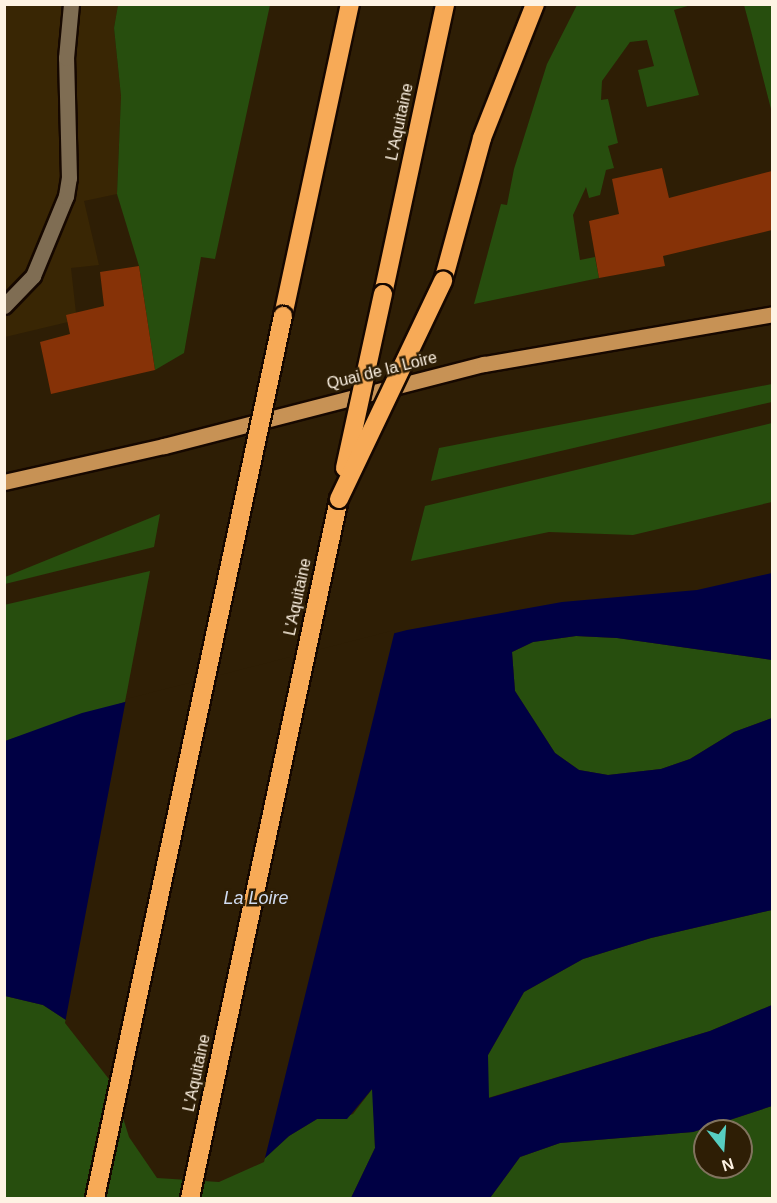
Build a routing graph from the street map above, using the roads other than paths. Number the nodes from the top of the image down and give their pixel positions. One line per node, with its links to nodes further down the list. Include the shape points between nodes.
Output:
1 (71, 4): 7 (lane, via 66,58 66,196 33,276)
2 (338, 4): 6 (highway)
3 (350, 4): 6 (highway)
4 (445, 4): 10 (highway, L'Aquitaine, bridge)
5 (535, 4): 10 (highway, bridge, via 482,138 442,281)
6 (334, 79): 11 (highway, bridge)
7 (4, 306)
8 (772, 314): 9 (main road, Quai de la Loire, via 484,364 164,446)
9 (4, 482)
10 (339, 499): 12 (highway, L'Aquitaine)
11 (95, 1198)
12 (190, 1198)

